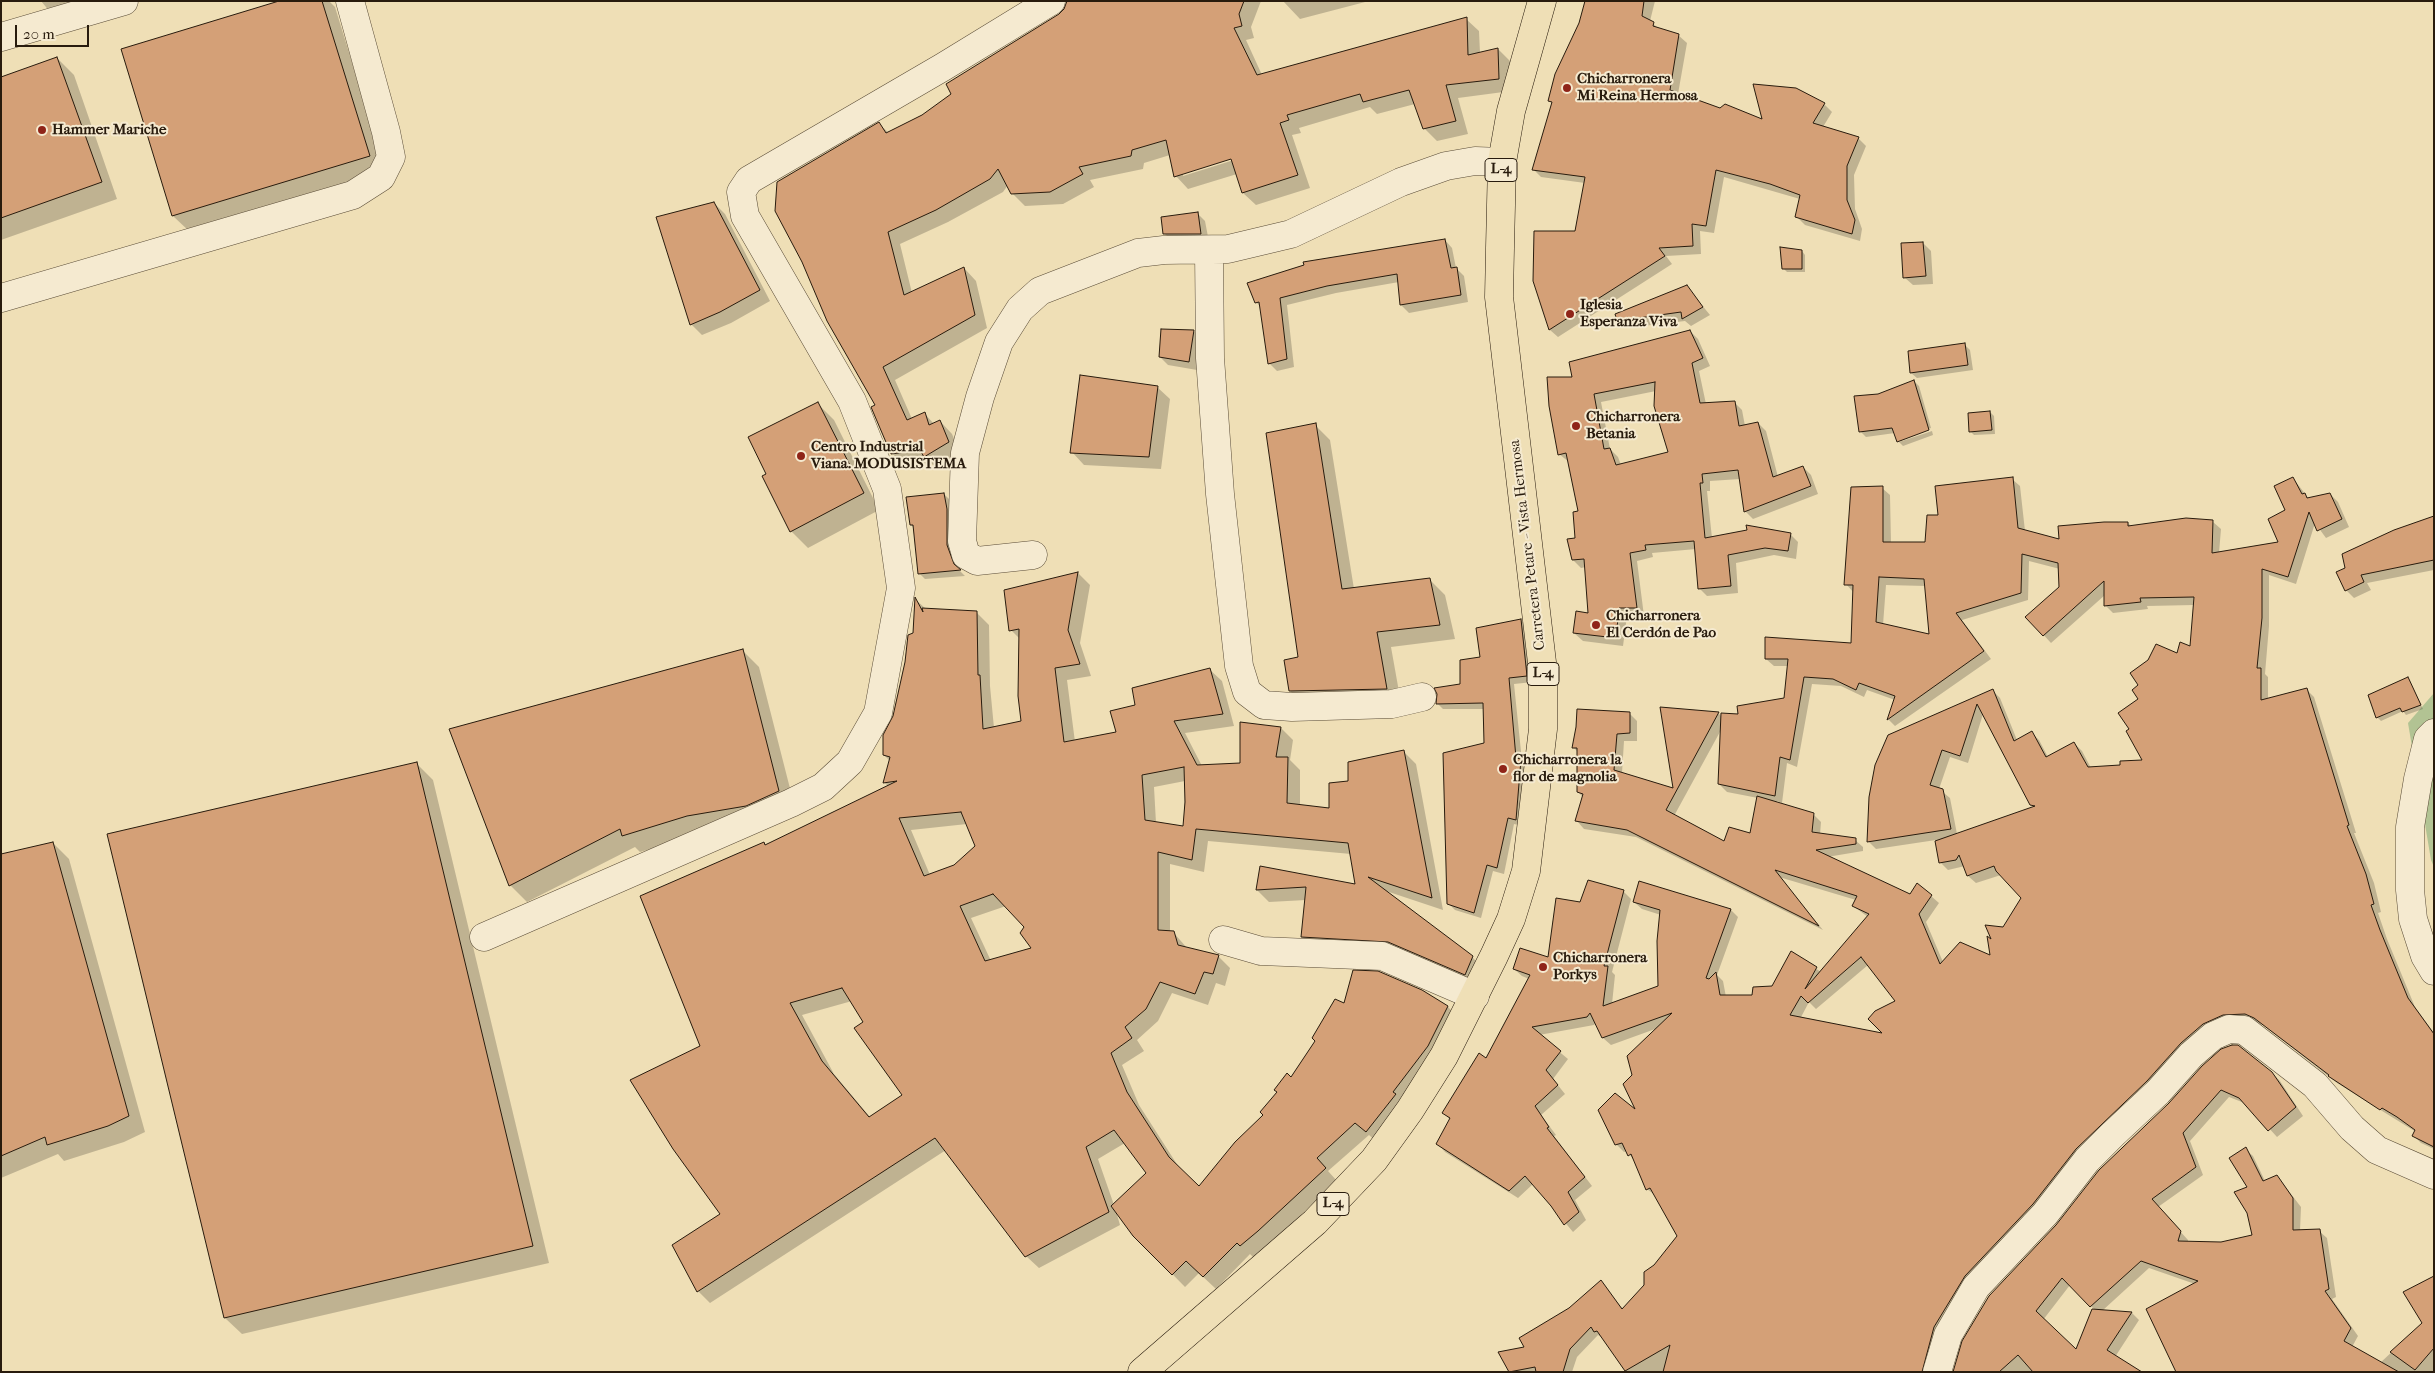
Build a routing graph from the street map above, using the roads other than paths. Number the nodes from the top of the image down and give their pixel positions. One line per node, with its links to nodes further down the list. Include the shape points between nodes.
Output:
1 (124, 1): 5 (street)
2 (350, 1): 8 (street, via 391,157 382,177 353,195)
3 (1051, 1): 12 (street, via 749,180 742,192 745,216 852,401 887,489 901,588 878,713 850,762 822,787 791,803)
4 (1542, 1): 6 (main road, Carretera Petare - Vista Hermosa / L-4, via 1511,111)
5 (1, 38)
6 (1502, 162): 7 (street, via 1475,161 1446,166 1401,182 1291,234 1228,249); 15 (main road, Carretera Petare - Vista Hermosa / L-4, via 1499,297 1541,645 1544,729 1526,871 1511,919)
7 (1208, 250): 9 (street, via 1138,253 1040,291 1020,309 999,342 965,453 962,541 966,555 977,561); 10 (street, via 1210,358 1220,494 1239,666 1247,692 1264,705 1292,707 1392,704)
8 (1, 298)
9 (1033, 555)
10 (1422, 698)
11 (2434, 733): 14 (street, via 2428,739 2410,827 2413,918 2425,956)
12 (484, 937)
13 (1224, 940): 15 (street, via 1261,951 1382,956)
14 (2434, 971)
15 (1476, 996): 17 (main road, Carretera Petare - Vista Hermosa / L-4, via 1444,1056 1374,1160 1315,1222)
16 (2434, 1174): 18 (street, via 2377,1150 2352,1128 2315,1085 2244,1030 2229,1029 2213,1036 2191,1055 2158,1092 2087,1160 2045,1214 1976,1287 1948,1335)
17 (1142, 1372)
18 (1937, 1372)

